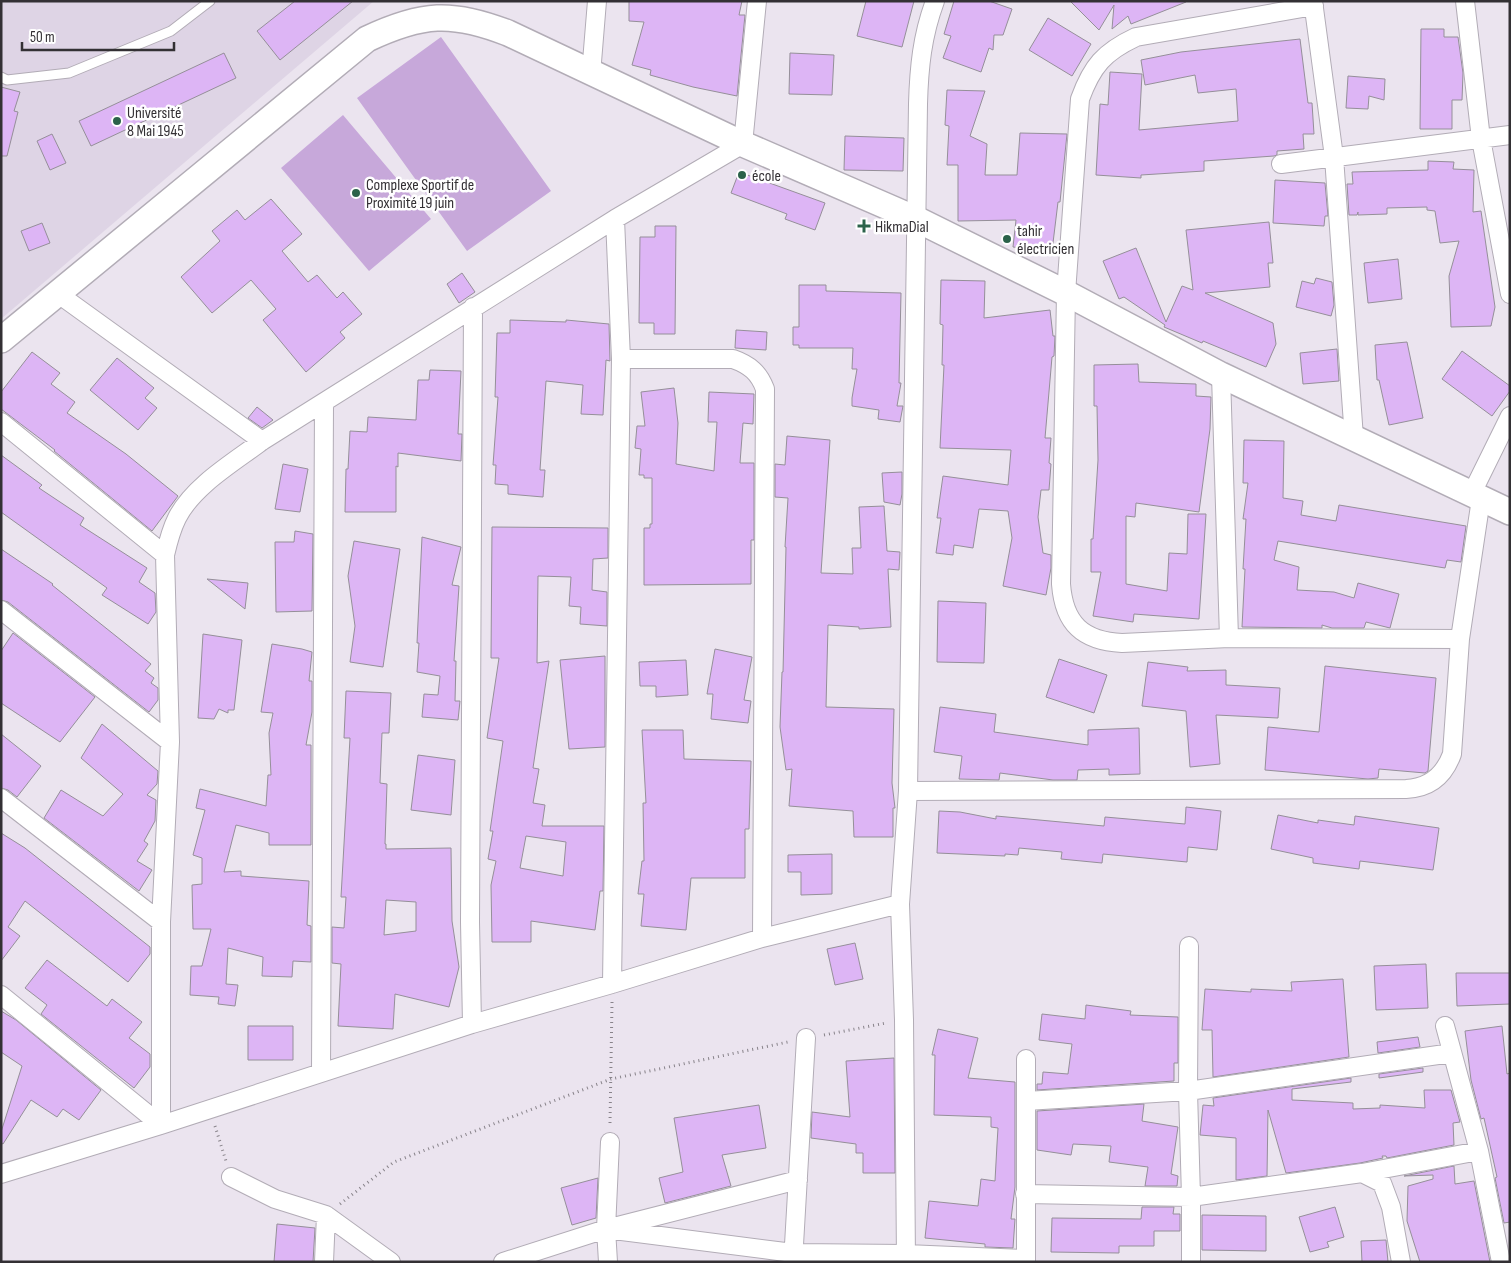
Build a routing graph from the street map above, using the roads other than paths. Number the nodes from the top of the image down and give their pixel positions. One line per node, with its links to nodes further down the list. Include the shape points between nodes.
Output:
1 (210, 1): 8 (lane, via 171,31 69,73 7,80)
2 (596, 1): 7 (street)
3 (757, 1): 11 (street)
4 (935, 1): 15 (street, via 920,62)
5 (1466, 1): 10 (street)
6 (1313, 4): 12 (street); 17 (street, via 1136,37 1116,46 1100,61 1087,79 1080,99)
7 (591, 74): 11 (street); 16 (street, via 481,22 452,18 422,19 394,26 368,39 344,57)
8 (1, 77)
9 (1510, 135): 10 (street)
10 (1481, 139): 12 (street); 18 (street)
11 (743, 144): 14 (street); 15 (street)
12 (1334, 157): 13 (street); 26 (street)
13 (1281, 164)
14 (615, 219): 19 (street); 21 (street)
15 (916, 219): 17 (street); 35 (street)
16 (57, 293): 20 (street); 27 (street)
17 (1066, 293): 22 (street); 32 (street, via 1061,584 1062,600 1068,615 1078,628 1106,642)
18 (1510, 294)
19 (473, 307): 23 (street); 43 (street)
20 (1, 340)
21 (621, 359): 39 (street, via 733,359 754,369 765,389); 41 (street)
22 (1221, 374): 26 (street); 32 (street)
23 (324, 403): 27 (street); 48 (street)
24 (1510, 416): 28 (street)
25 (1, 422): 30 (street)
26 (1354, 438): 28 (street)
27 (262, 441): 30 (street, via 190,498 170,533)
28 (1476, 497): 29 (street); 33 (street)
29 (1510, 512)
30 (165, 555): 34 (street)
31 (1, 610): 34 (street)
32 (1229, 638): 33 (street)
33 (1460, 639): 35 (street, via 1452,754 1435,780 1416,788)
34 (170, 742): 38 (street)
35 (908, 791): 37 (street)
36 (1, 798): 38 (street)
37 (900, 904): 39 (street); 63 (street)
38 (161, 922): 51 (street)
39 (762, 938): 41 (street)
40 (1189, 946): 49 (street)
41 (612, 984): 43 (street)
42 (1, 995): 51 (street)
43 (472, 1024): 48 (street)
44 (1445, 1026): 46 (street)
45 (806, 1038): 57 (street)
46 (1452, 1053): 49 (street); 53 (street)
47 (1026, 1058): 50 (street)
48 (321, 1072): 51 (street)
49 (1188, 1091): 50 (street); 59 (street)
50 (1026, 1101): 58 (street)
51 (161, 1125): 54 (street)
52 (610, 1142): 61 (street)
53 (1479, 1151): 55 (street); 71 (street)
54 (2, 1173)
55 (1362, 1173): 59 (street); 70 (street, via 1382,1183 1391,1207)
56 (231, 1177): 60 (street, via 275,1199)
57 (798, 1180): 61 (street); 62 (street)
58 (1026, 1194): 59 (street); 64 (street)
59 (1191, 1198): 69 (street)
60 (326, 1215): 65 (street); 66 (street)
61 (606, 1229): 62 (street); 67 (street); 68 (street)
62 (793, 1257): 63 (street)
63 (906, 1258): 64 (street)
64 (1026, 1260)
65 (324, 1262)
66 (391, 1262)
67 (504, 1262)
68 (608, 1262)
69 (1191, 1262)
70 (1401, 1262)
71 (1501, 1262)

